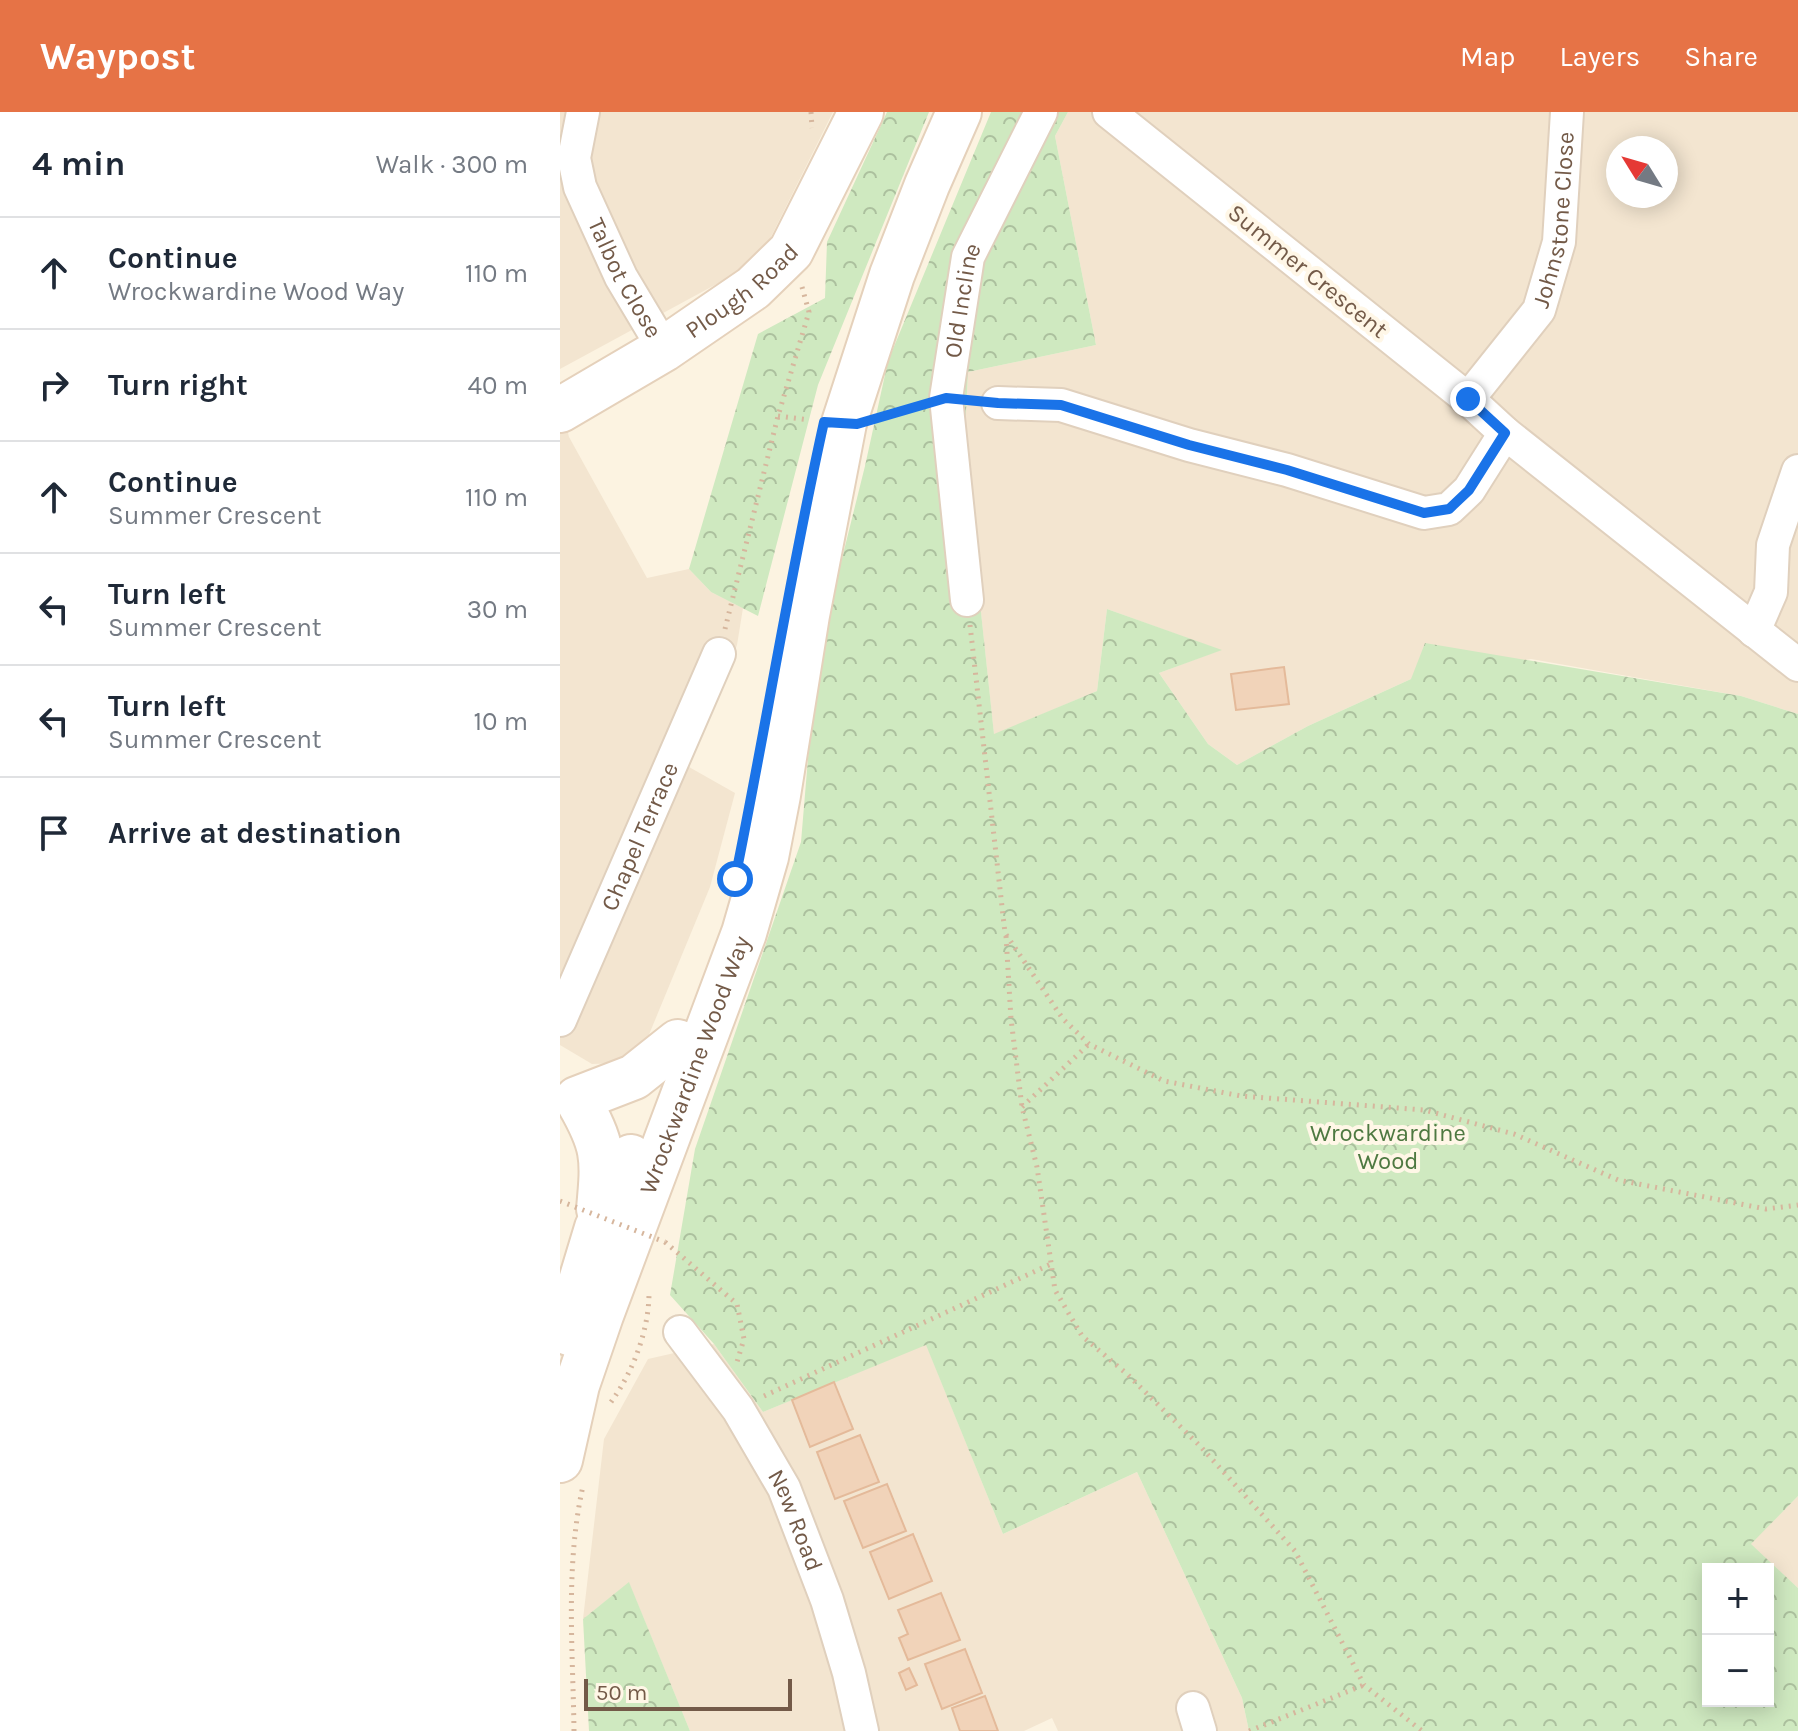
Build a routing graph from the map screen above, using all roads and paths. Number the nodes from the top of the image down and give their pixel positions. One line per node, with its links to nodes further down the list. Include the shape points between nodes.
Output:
1 (583, 112): 9 (street, Talbot Close, via 574,158 580,187 621,277)
2 (861, 112): 8 (main road, Plough Road)
3 (940, 112): 15 (main road, Wrockwardine Wood Way, via 900,202)
4 (959, 112): 15 (main road, Wrockwardine Wood Way)
5 (1041, 112): 10 (street, Old Incline, via 968,257)
6 (1109, 112): 11 (street, Summer Crescent)
7 (1567, 112): 11 (street, Johnstone Close, via 1559,242 1539,310)
8 (791, 251): 9 (main road, Plough Road, via 753,288); 14 (path, via 809,312)
9 (664, 349): 13 (main road, Plough Road)
10 (946, 398): 15 (path, via 857,424); 18 (street, Old Incline)
11 (1468, 399): 16 (street, Summer Crescent)
12 (998, 403): 16 (street, via 1061,405 1424,513 1449,509 1469,490)
13 (560, 410)
14 (778, 416): 15 (path); 20 (path)
15 (834, 423): 24 (main road, Wrockwardine Wood Way, via 798,540 735,879); 28 (main road, Wrockwardine Wood Way, via 766,857 744,933)
16 (1505, 433): 19 (street, Summer Crescent)
17 (1798, 471): 19 (street, via 1773,545 1771,592)
18 (967, 600): 22 (path)
19 (1754, 631): 21 (street, Summer Crescent)
20 (719, 654): 23 (street, Chapel Terrace)
21 (1798, 665)
22 (1005, 933): 25 (path, via 1063,1019); 27 (path)
23 (560, 1020)
24 (678, 1042): 26 (main road, via 634,1077); 28 (main road, Wrockwardine Wood Way)
25 (1089, 1044): 27 (path); 30 (path, via 1164,1081 1241,1096 1424,1110 1514,1134 1618,1180 1766,1209)
26 (569, 1093): 28 (main road); 31 (main road, via 595,1129 602,1151)
27 (1022, 1107): 32 (path)
28 (653, 1136): 31 (main road, Wrockwardine Wood Way); 38 (main road, Wrockwardine Wood Way, via 577,1385)
29 (560, 1201): 36 (path, bridge, via 665,1242 737,1304 744,1339)
30 (1798, 1205)
31 (597, 1228): 35 (main road, Wrockwardine Wood Way)
32 (1051, 1264): 36 (path); 39 (path, via 1055,1290 1082,1336 1200,1446 1295,1551)
33 (649, 1284): 34 (path, via 649,1310)
34 (659, 1324): 36 (street, New Road); 37 (path)
35 (560, 1378)
36 (733, 1401): 41 (street, New Road, via 784,1488 827,1600)
37 (605, 1412)
38 (572, 1470): 40 (path)
39 (1364, 1685): 42 (path); 43 (path)
40 (574, 1731)
41 (862, 1731)
42 (1249, 1731)
43 (1422, 1731)

